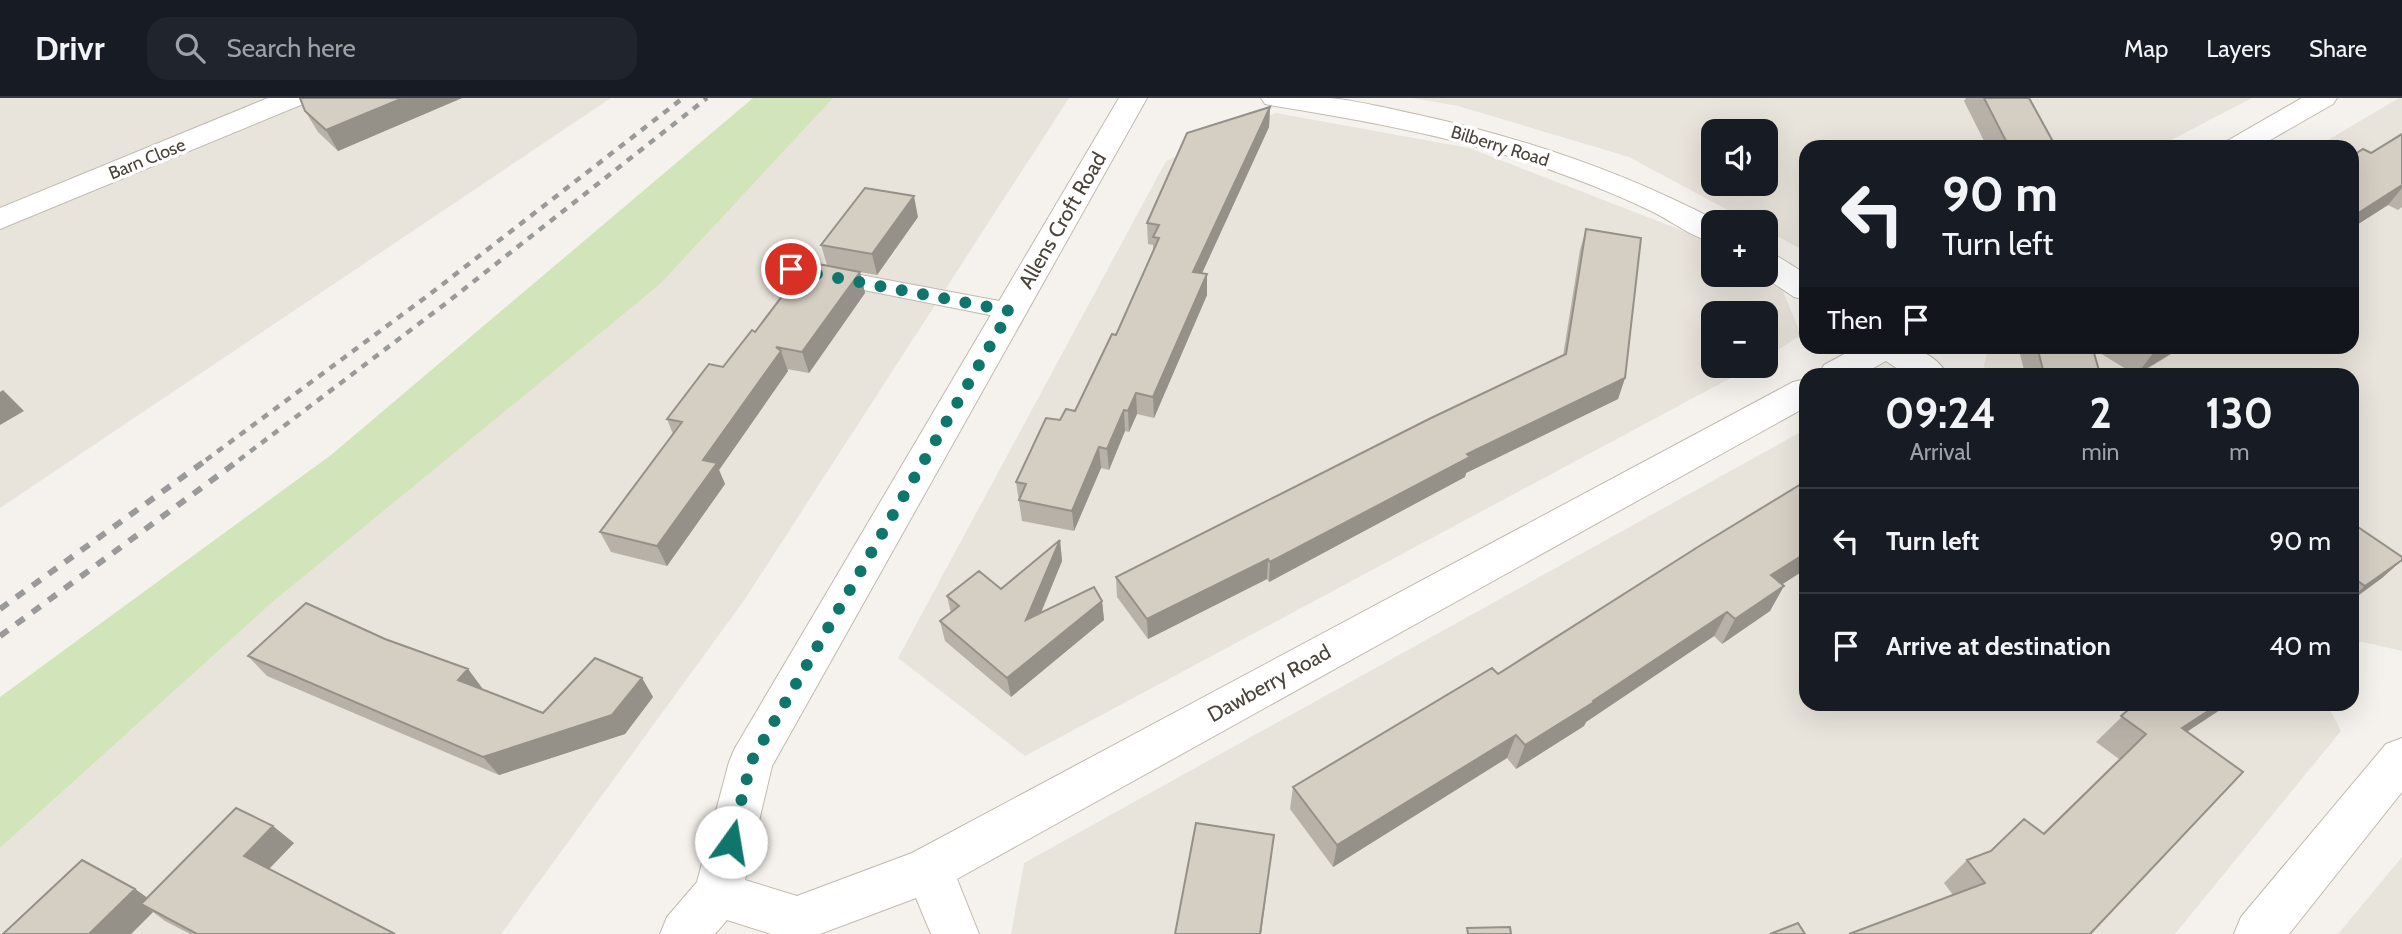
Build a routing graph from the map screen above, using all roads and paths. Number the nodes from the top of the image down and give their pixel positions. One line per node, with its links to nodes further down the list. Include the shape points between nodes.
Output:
1 (293, 98): 6 (street, Barn Close)
2 (1133, 98): 11 (street, Allens Croft Road)
3 (1275, 98): 7 (street, Bilberry Road, via 1379,113 1534,155 1680,212)
4 (2323, 98): 5 (street)
5 (2249, 140)
6 (0, 219)
7 (1701, 225)
8 (791, 269): 11 (lane)
9 (1778, 271): 10 (street)
10 (1799, 284)
11 (1010, 311): 19 (street, Allens Croft Road, via 751,762)
12 (1872, 354): 14 (street)
13 (1899, 354): 15 (street)
14 (1847, 368)
15 (1920, 368)
16 (1799, 395): 18 (street, Dawberry Road)
17 (2402, 758): 22 (street)
18 (929, 869): 19 (street, Dawberry Road, via 797,919); 21 (street)
19 (718, 894): 20 (street, Allens Croft Road)
20 (684, 934)
21 (954, 934)
22 (2258, 934)

